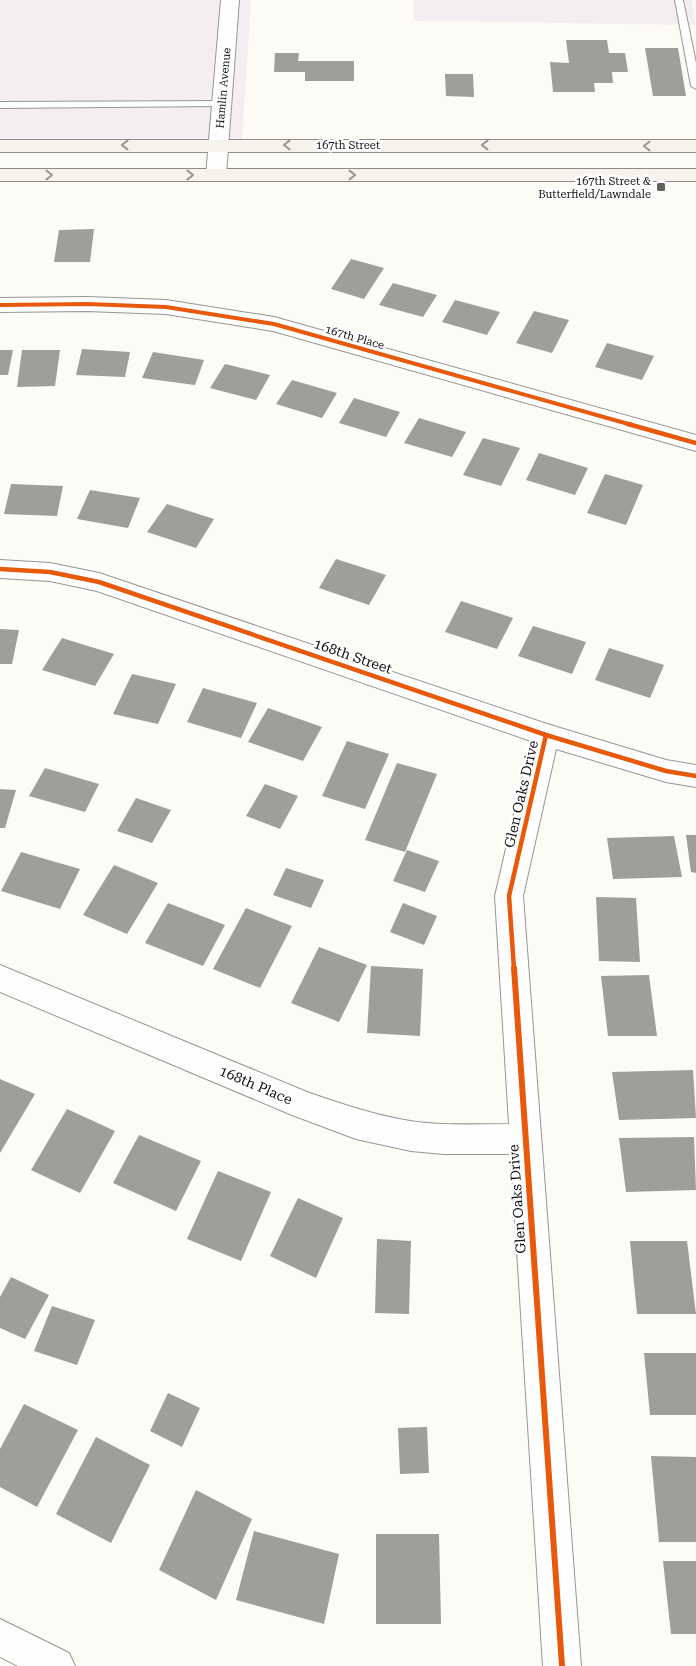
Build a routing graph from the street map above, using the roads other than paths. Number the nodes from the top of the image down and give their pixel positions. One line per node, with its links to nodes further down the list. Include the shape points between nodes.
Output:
1 (230, 0): 4 (street, Hamlin Avenue)
2 (679, 0): 3 (lane)
3 (696, 86)
4 (221, 103): 5 (lane); 6 (street, Hamlin Avenue)
5 (0, 104)
6 (218, 144): 7 (main road, 167th Street, one-way to 7); 8 (main road, 167th Street, one-way to 6); 9 (street, Hamlin Avenue)
7 (0, 146)
8 (696, 146)
9 (216, 175): 10 (main road, one-way to 10); 11 (main road, one-way to 9)
10 (696, 175)
11 (0, 176)
12 (0, 305): 13 (street, 167th Place, via 125,304 274,324)
13 (696, 444)
14 (0, 569): 15 (street, 168th Street, via 50,572 98,582)
15 (546, 735): 16 (street, 168th Street); 18 (street, Glen Oaks Drive, via 508,896)
16 (696, 776)
17 (0, 978): 18 (street, 168th Place, via 303,1105 356,1124 411,1136 444,1139)
18 (524, 1139): 21 (street, Glen Oaks Drive)
19 (0, 1637): 20 (street)
20 (56, 1666)
21 (562, 1666)

